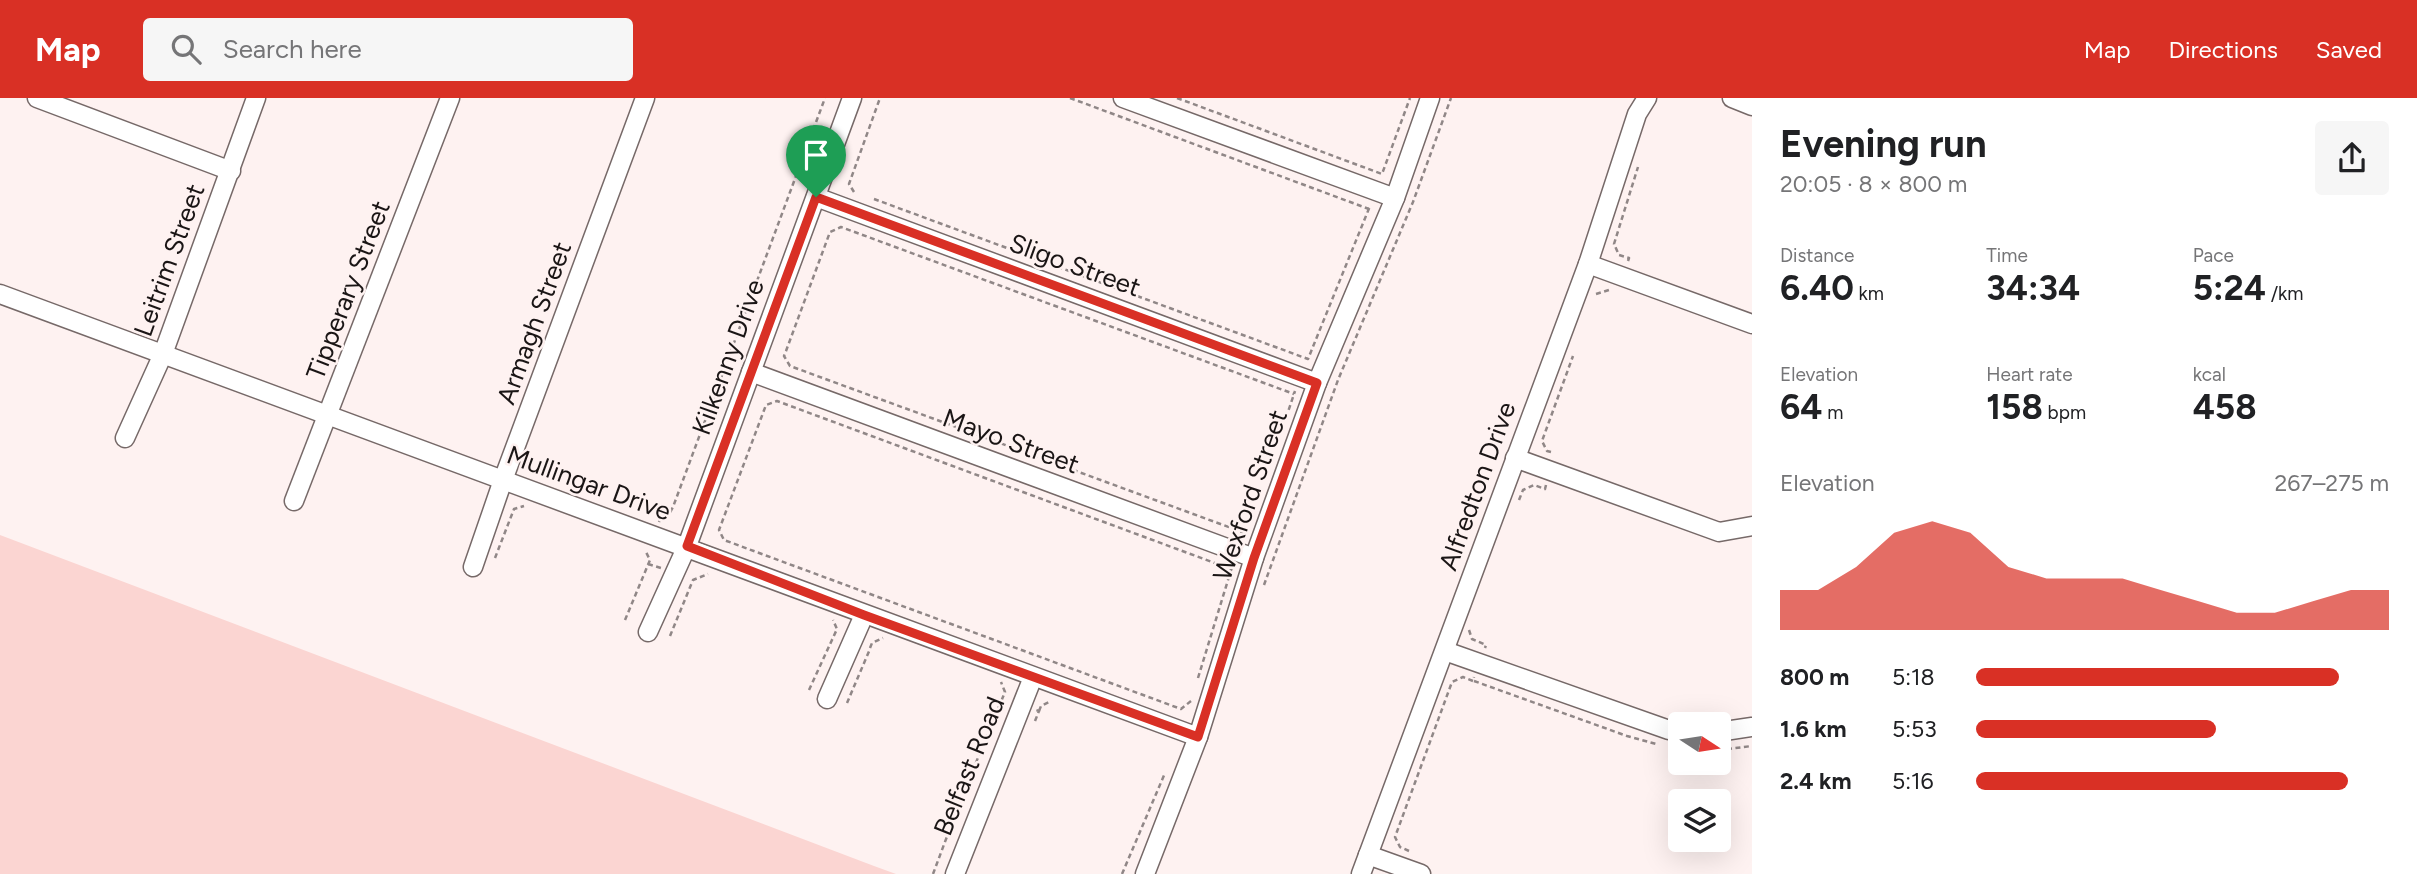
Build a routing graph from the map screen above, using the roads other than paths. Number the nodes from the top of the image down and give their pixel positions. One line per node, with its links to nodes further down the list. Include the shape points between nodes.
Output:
1 (37, 98): 12 (street)
2 (256, 98): 12 (street, Leitrim Street)
3 (450, 98): 21 (street, Tipperary Street)
4 (645, 98): 24 (street, Armagh Street)
5 (852, 98): 13 (street, Kilkenny Drive)
6 (1123, 98): 14 (street)
7 (1430, 98): 14 (street, Wexford Street)
8 (1647, 98): 10 (street, Alfredton Drive)
9 (1732, 98): 11 (street)
10 (1637, 106): 15 (street, Alfredton Drive)
11 (1752, 106)
12 (231, 171): 18 (street, Leitrim Street)
13 (816, 197): 19 (street, Kilkenny Drive); 20 (street, Sligo Street)
14 (1395, 198): 20 (street, Wexford Street)
15 (1588, 264): 17 (street); 23 (street, Alfredton Drive)
16 (0, 294): 18 (street, Mullingar Drive)
17 (1752, 324)
18 (163, 354): 21 (street, Mullingar Drive); 22 (street, Leitrim Street)
19 (751, 372): 27 (street, Kilkenny Drive); 28 (street, Mayo Street)
20 (1317, 383): 28 (street, Wexford Street)
21 (329, 414): 24 (street, Mullingar Drive); 25 (street, Tipperary Street)
22 (125, 438)
23 (1515, 458): 26 (street, via 1719,532); 32 (street, Alfredton Drive)
24 (503, 480): 27 (street, Mullingar Drive); 29 (street, Armagh Street)
25 (294, 501)
26 (1752, 526)
27 (687, 546): 30 (street, Mullingar Drive); 31 (street, Kilkenny Drive)
28 (1254, 558): 38 (street, Wexford Street)
29 (473, 567)
30 (864, 615): 33 (street, Mullingar Drive); 34 (street)
31 (648, 632)
32 (1445, 651): 36 (street); 39 (street, Alfredton Drive)
33 (1033, 677): 38 (street, Mullingar Drive); 40 (street, Belfast Road)
34 (827, 699)
35 (1752, 727): 37 (street)
36 (1668, 730)
37 (1731, 730)
38 (1198, 737): 41 (street, Wexford Street)
39 (1368, 855): 42 (street, Alfredton Drive); 43 (street)
40 (955, 874)
41 (1145, 874)
42 (1362, 874)
43 (1421, 874)

